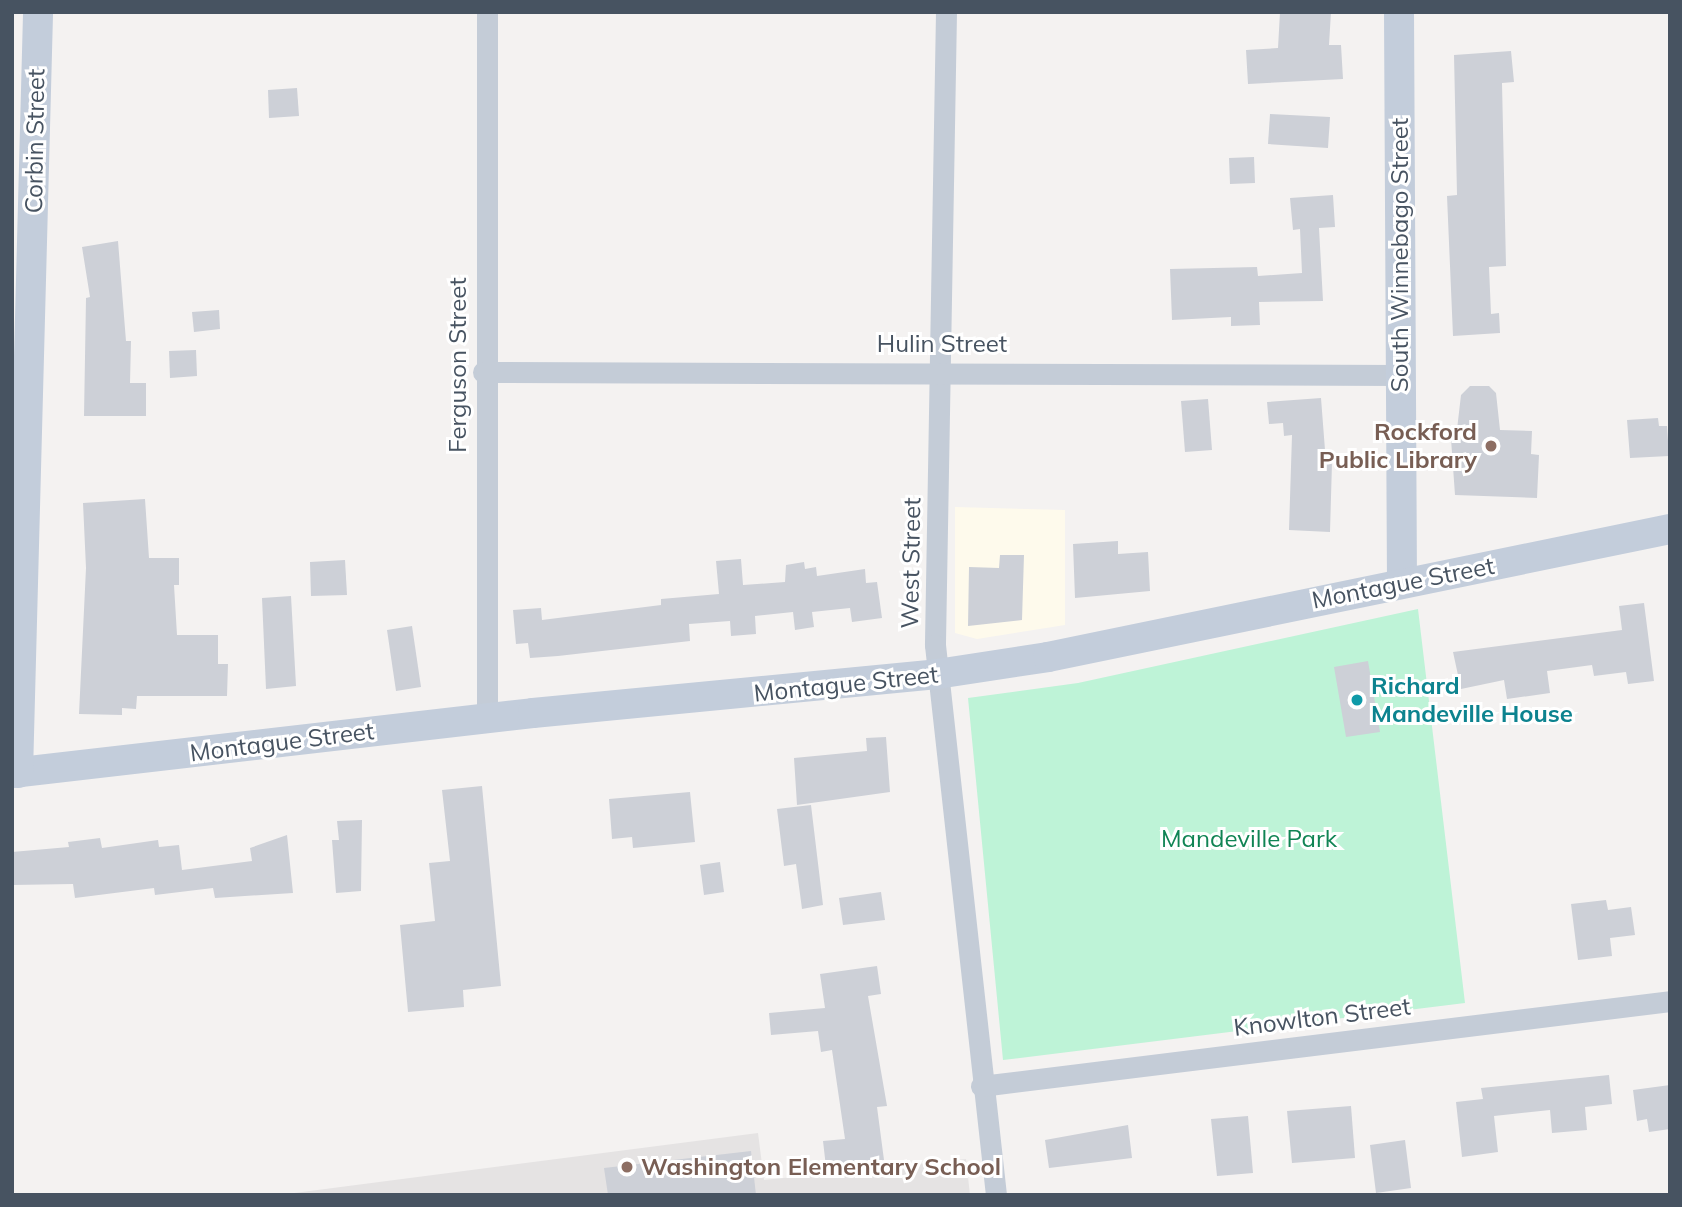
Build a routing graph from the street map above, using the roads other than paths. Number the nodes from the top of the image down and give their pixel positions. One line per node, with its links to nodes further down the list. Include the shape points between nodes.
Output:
1 (38, 12): 12 (street, Corbin Street)
2 (487, 12): 6 (street, Ferguson Street)
3 (946, 12): 5 (street, West Street)
4 (1399, 12): 7 (street, South Winnebago Street)
5 (940, 369): 6 (street, Hulin Street); 7 (street, Hulin Street); 10 (street, West Street)
6 (484, 372): 11 (street, Ferguson Street)
7 (1400, 375): 9 (street, South Winnebago Street)
8 (1670, 529): 9 (street, Montague Street)
9 (1402, 582): 10 (street, Montague Street, via 1048,657)
10 (937, 674): 11 (street, Montague Street); 14 (street, West Street)
11 (487, 718): 12 (street, Montague Street)
12 (15, 773)
13 (1670, 1001): 14 (street, Knowlton Street)
14 (981, 1086): 15 (street, West Street)
15 (996, 1195)

